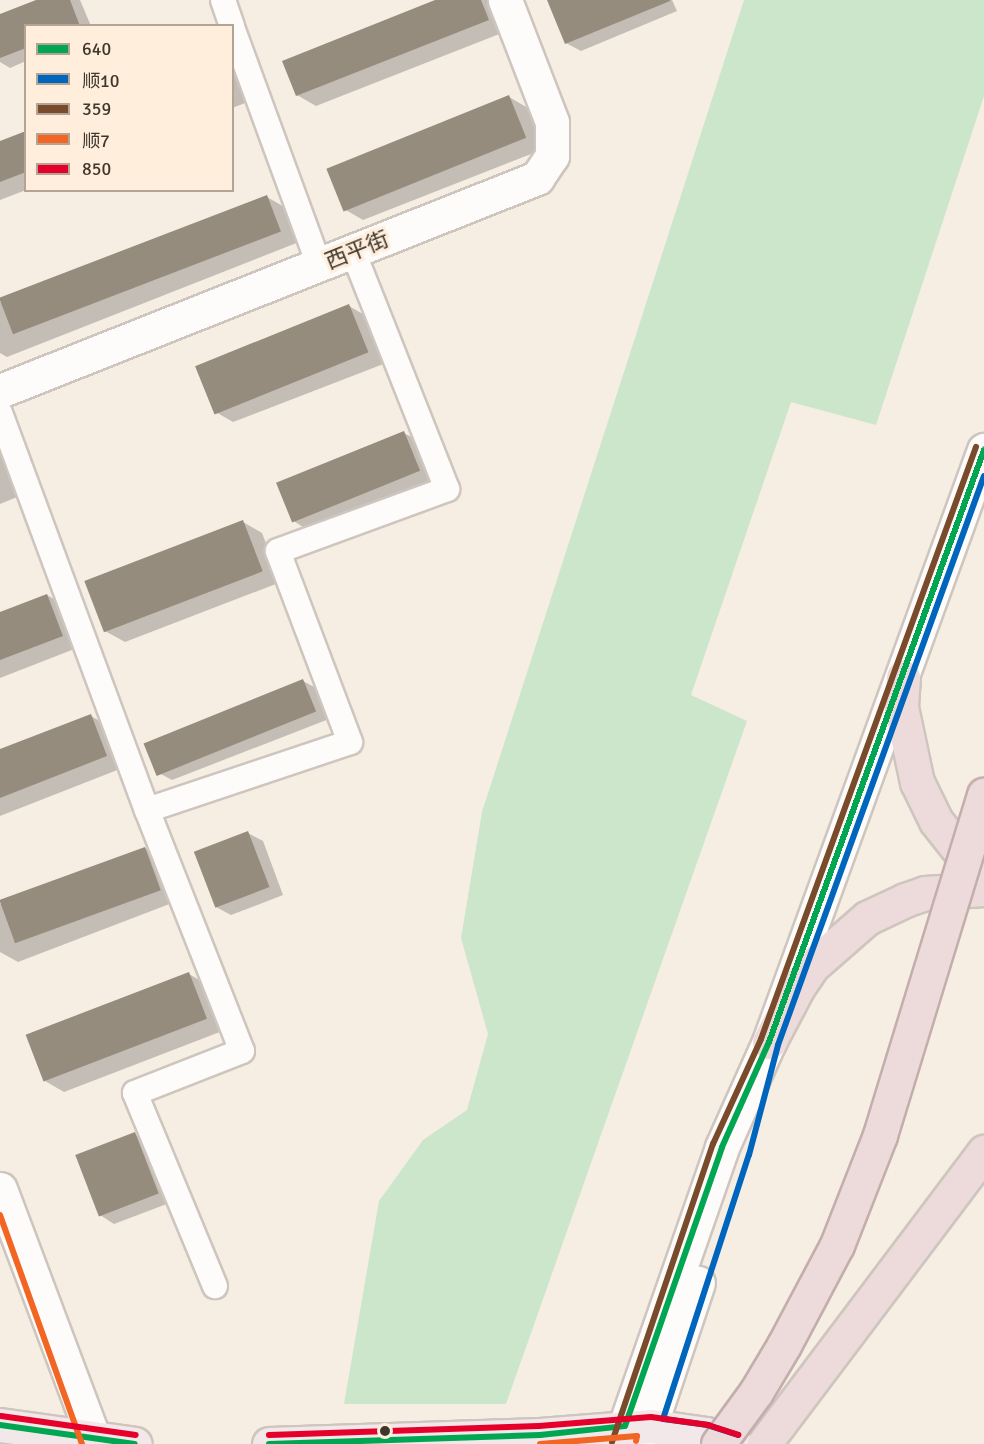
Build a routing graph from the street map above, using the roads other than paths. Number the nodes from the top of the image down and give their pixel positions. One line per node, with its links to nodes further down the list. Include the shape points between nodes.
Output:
1 (223, 0): 3 (street)
2 (506, 0): 5 (street, 西平街, via 552,122 552,156 537,178)
3 (231, 24)
4 (234, 31): 6 (street)
5 (353, 252): 6 (street, 西平街); 12 (street, via 447,489 278,551 350,742)
6 (319, 265): 7 (street, 西平街)
7 (0, 391)
8 (0, 413): 12 (street)
9 (984, 450): 10 (street)
10 (903, 677): 13 (highway, via 903,727 917,782 936,821); 15 (street)
11 (984, 795): 24 (highway, bridge, via 880,1135 841,1236 784,1345)
12 (147, 810): 18 (street, via 242,1051 135,1093)
13 (984, 881)
14 (984, 889): 15 (highway, via 925,893 867,918 812,966)
15 (769, 1042): 20 (street, via 741,1152)
16 (984, 1152): 26 (highway)
17 (0, 1189): 21 (street)
18 (215, 1286)
19 (0, 1425): 21 (main road)
20 (635, 1435): 23 (main road); 25 (main road, via 706,1434)
21 (92, 1442): 22 (main road)
22 (135, 1444)
23 (269, 1444)
24 (718, 1444)
25 (735, 1444)
26 (764, 1444)

